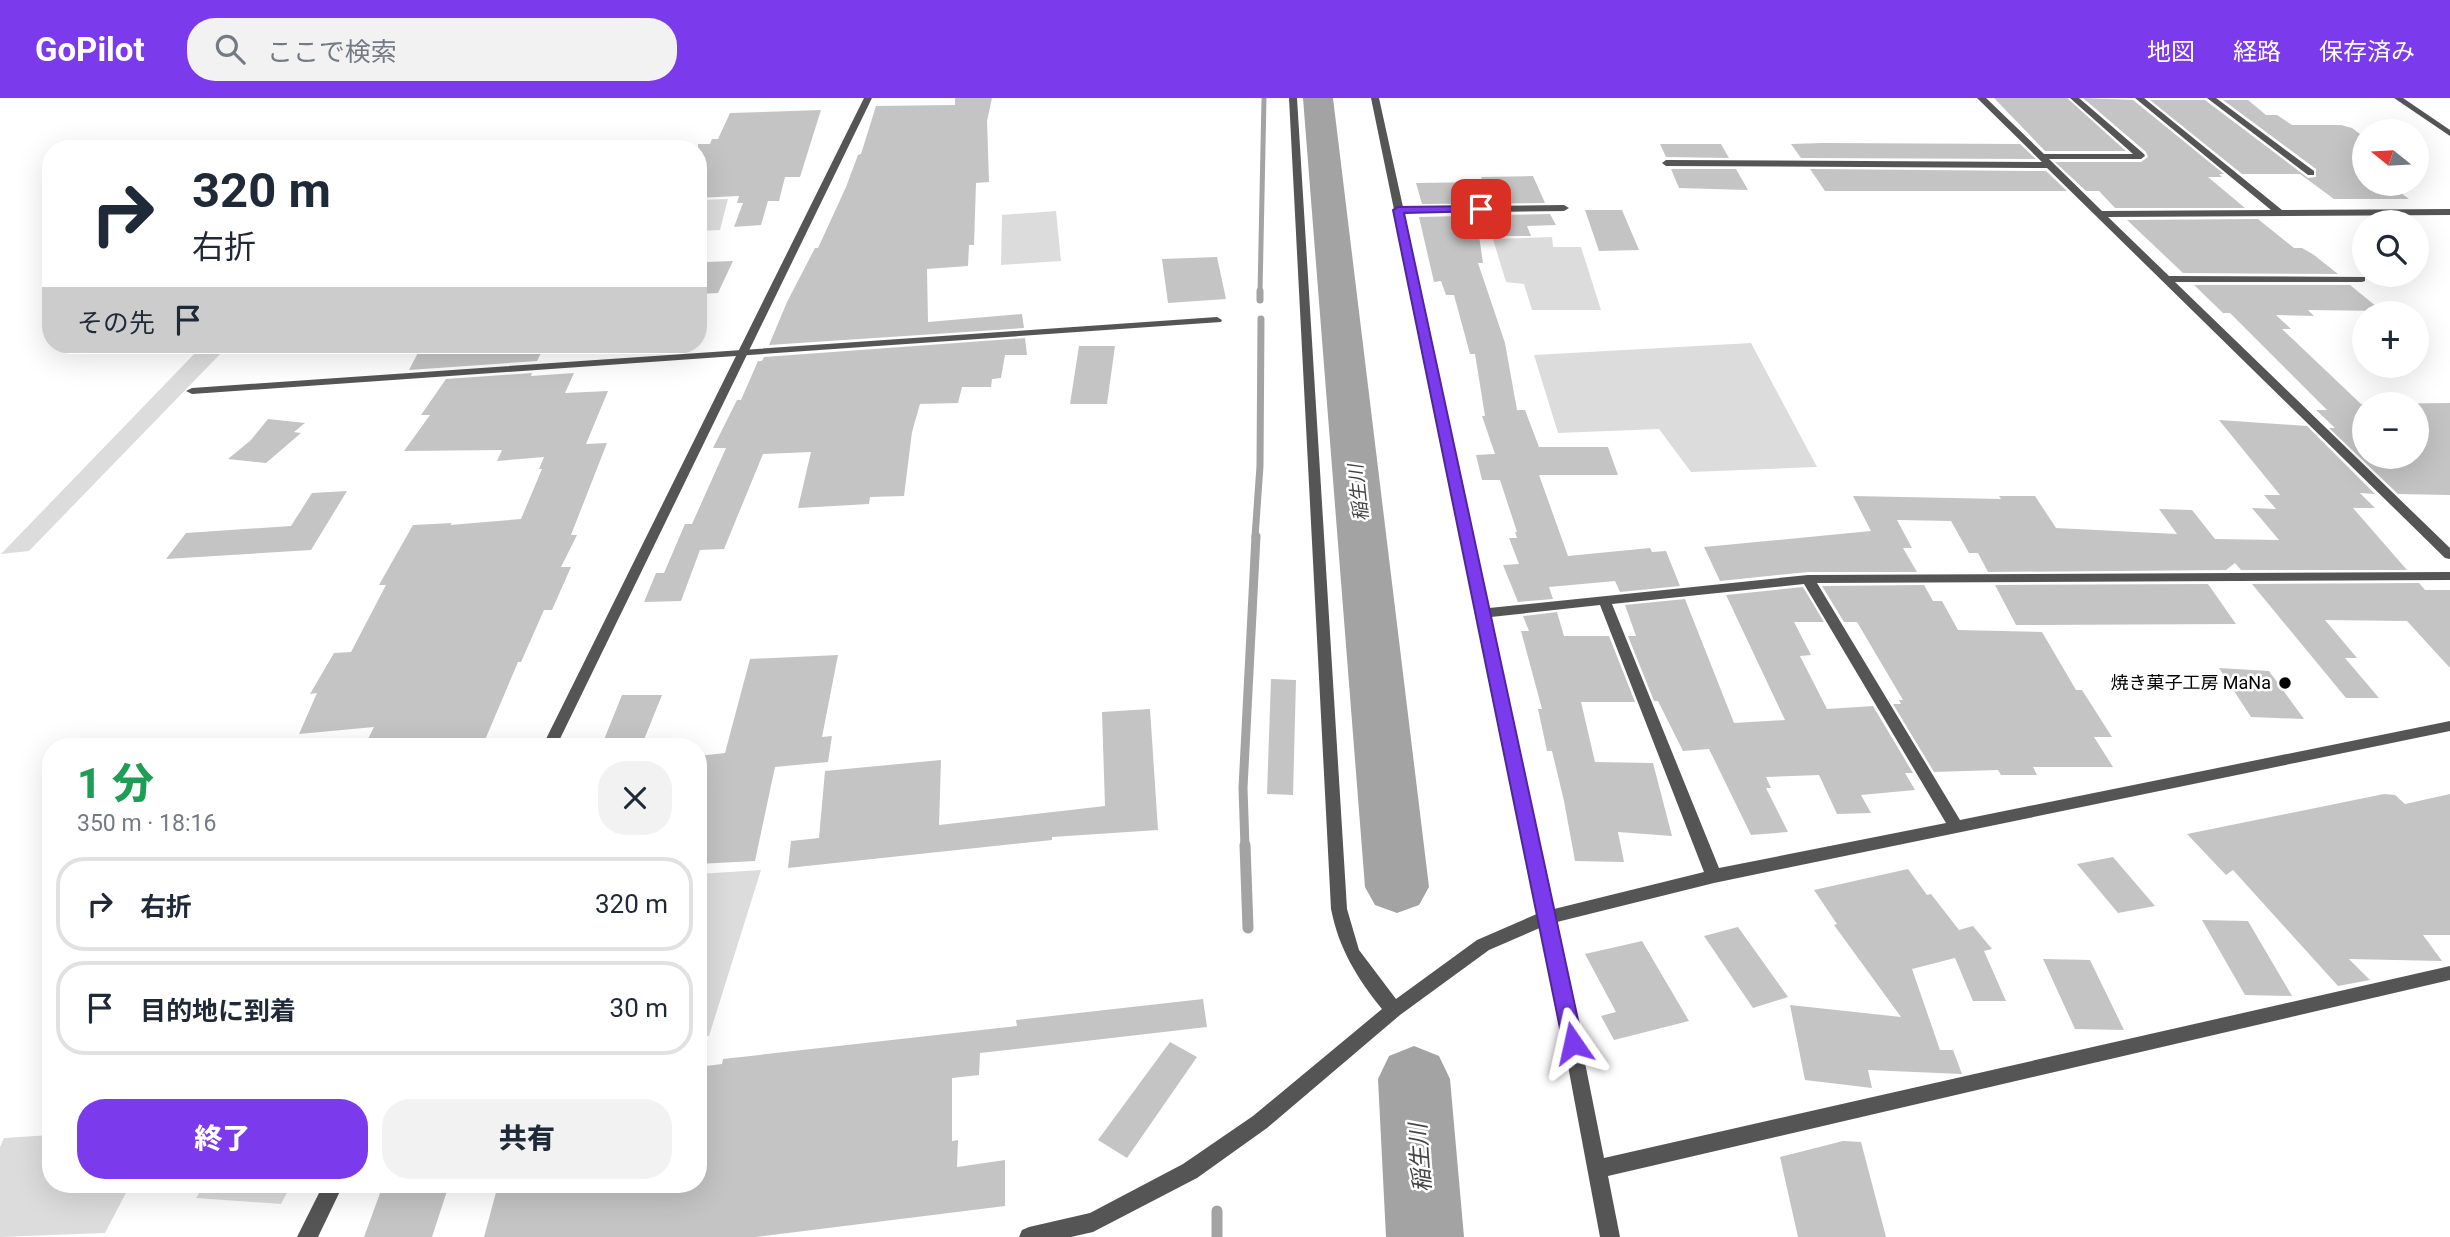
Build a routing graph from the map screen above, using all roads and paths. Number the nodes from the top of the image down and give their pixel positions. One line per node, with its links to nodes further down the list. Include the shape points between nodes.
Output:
1 (868, 98): 21 (street)
2 (1293, 98): 34 (street, via 1339,909 1344,939 1355,963)
3 (1376, 98): 14 (street)
4 (1981, 98): 10 (street)
5 (2074, 98): 10 (street, via 2141,156)
6 (2139, 98): 16 (street)
7 (2211, 98): 12 (street)
8 (2398, 98): 9 (street)
9 (2450, 134)
10 (2047, 161): 11 (street); 17 (street)
11 (1666, 163)
12 (2311, 173)
13 (1564, 208): 14 (street)
14 (1398, 210): 27 (street)
15 (2450, 212): 16 (street)
16 (2280, 213): 17 (street)
17 (2102, 214): 18 (street)
18 (2168, 279): 19 (street); 23 (street)
19 (2352, 279)
20 (1217, 320): 21 (street)
21 (743, 353): 22 (street); 29 (street)
22 (191, 391)
23 (2450, 555)
24 (2450, 576): 25 (street)
25 (1808, 579): 26 (street); 30 (street)
26 (1605, 602): 27 (street); 31 (street)
27 (1485, 613): 32 (street)
28 (2450, 726): 30 (street)
29 (553, 738)
30 (1956, 826): 31 (street)
31 (1714, 876): 32 (street)
32 (1548, 917): 34 (street, via 1483,945); 35 (street)
33 (2450, 973): 35 (street)
34 (1394, 1010): 38 (street, via 1280,1106 1190,1171 1093,1222)
35 (1598, 1169): 39 (street)
36 (329, 1193): 37 (street)
37 (307, 1237)
38 (1029, 1237)
39 (1609, 1237)

